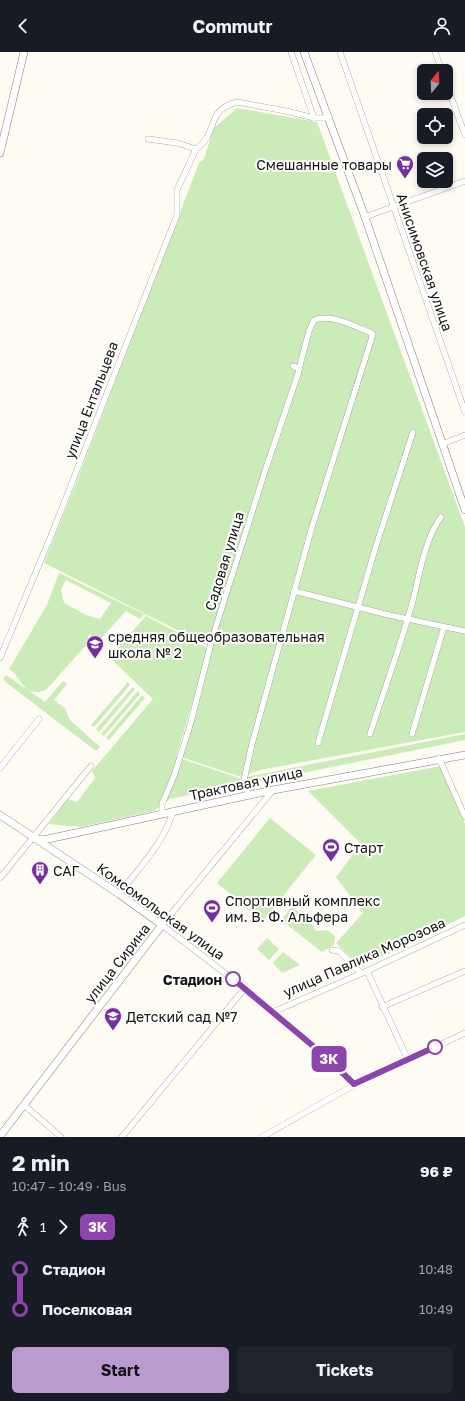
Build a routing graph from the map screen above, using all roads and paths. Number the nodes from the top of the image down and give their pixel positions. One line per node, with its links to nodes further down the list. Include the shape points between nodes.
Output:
1 (24, 52): 13 (street)
2 (291, 52): 8 (street)
3 (304, 52): 9 (street)
4 (340, 52): 15 (street, Анисимовская улица)
5 (435, 52): 6 (street)
6 (439, 64)
7 (452, 100): 10 (street)
8 (314, 118): 9 (street, улица Ентальцева); 12 (street, улица Ентальцева, via 237,102 217,113 209,136 204,144)
9 (329, 118): 16 (street)
10 (465, 135)
11 (148, 139): 12 (street)
12 (196, 149): 28 (street, улица Ентальцева, via 177,190 177,215 53,531)
13 (0, 152)
14 (465, 181): 15 (street)
15 (393, 206): 16 (street); 17 (street, Анисимовская улица)
16 (364, 217): 20 (street)
17 (465, 412)
18 (413, 432): 24 (street)
19 (465, 435): 20 (street)
20 (442, 444): 21 (street)
21 (465, 510)
22 (441, 518): 25 (street, via 435,526 418,574)
23 (294, 591): 24 (street); 38 (street, via 252,744 244,780); 40 (street, Садовая улица, via 373,334 341,321 322,317 314,320 296,368 212,639 191,722 162,804)
24 (359, 608): 25 (street); 32 (street)
25 (407, 619): 26 (street); 30 (street)
26 (444, 627): 27 (street); 31 (street)
27 (465, 631)
28 (0, 658)
29 (39, 719): 36 (street)
30 (370, 734)
31 (412, 734)
32 (318, 743)
33 (465, 754): 34 (street, Трактовая улица)
34 (439, 758): 37 (street, Трактовая улица); 42 (street)
35 (91, 766): 43 (street)
36 (0, 768)
37 (273, 790): 38 (street, Трактовая улица); 46 (street, улица Сирина)
38 (248, 795): 39 (street, Трактовая улица)
39 (173, 811): 40 (street, Трактовая улица); 45 (street, via 171,820 160,838)
40 (162, 813): 43 (street, Трактовая улица, via 48,839)
41 (0, 815): 43 (street, Комсомольская улица)
42 (465, 818)
43 (33, 838): 44 (street); 45 (street, Комсомольская улица)
44 (0, 878)
45 (119, 894): 46 (street, Комсомольская улица)
46 (162, 925): 51 (street, Комсомольская улица); 57 (street, улица Сирина)
47 (465, 925): 50 (street, улица Павлика Морозова)
48 (332, 950): 50 (street, via 339,952)
49 (465, 971): 52 (street)
50 (364, 972): 52 (street); 53 (street, улица Павлика Морозова)
51 (245, 988): 53 (street, Комсомольская улица); 60 (street)
52 (382, 1007): 55 (street)
53 (273, 1012): 56 (street, Комсомольская улица)
54 (465, 1033): 55 (street)
55 (408, 1060): 56 (street)
56 (354, 1084): 61 (street)
57 (24, 1105): 58 (street, улица Сирина); 59 (street)
58 (0, 1136)
59 (61, 1137)
60 (122, 1137)
61 (262, 1137)

